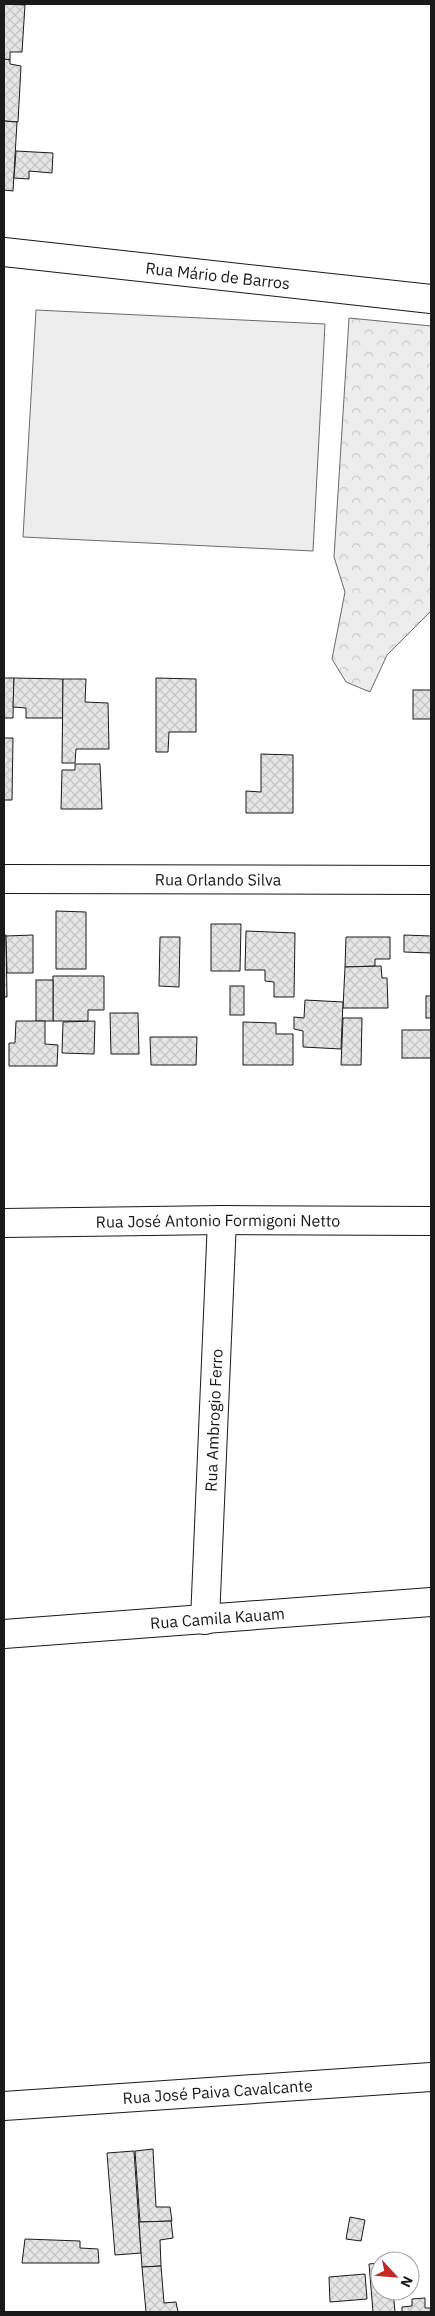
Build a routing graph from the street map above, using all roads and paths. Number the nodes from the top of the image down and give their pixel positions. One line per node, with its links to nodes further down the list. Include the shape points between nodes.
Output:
1 (4, 252): 2 (street, Rua Mário de Barros)
2 (431, 299)
3 (4, 879): 4 (street, Rua Orlando Silva)
4 (431, 880)
5 (222, 1220): 6 (street, Rua José Antonio Formigoni Netto); 7 (street, Rua José Antonio Formigoni Netto); 9 (street, Rua Ambrogio Ferro)
6 (431, 1221)
7 (4, 1223)
8 (431, 1602): 9 (street, Rua Camila Kauam)
9 (205, 1620): 10 (street, Rua Camila Kauam)
10 (4, 1634)
11 (431, 2077): 12 (street, Rua José Paiva Cavalcante)
12 (4, 2106)

